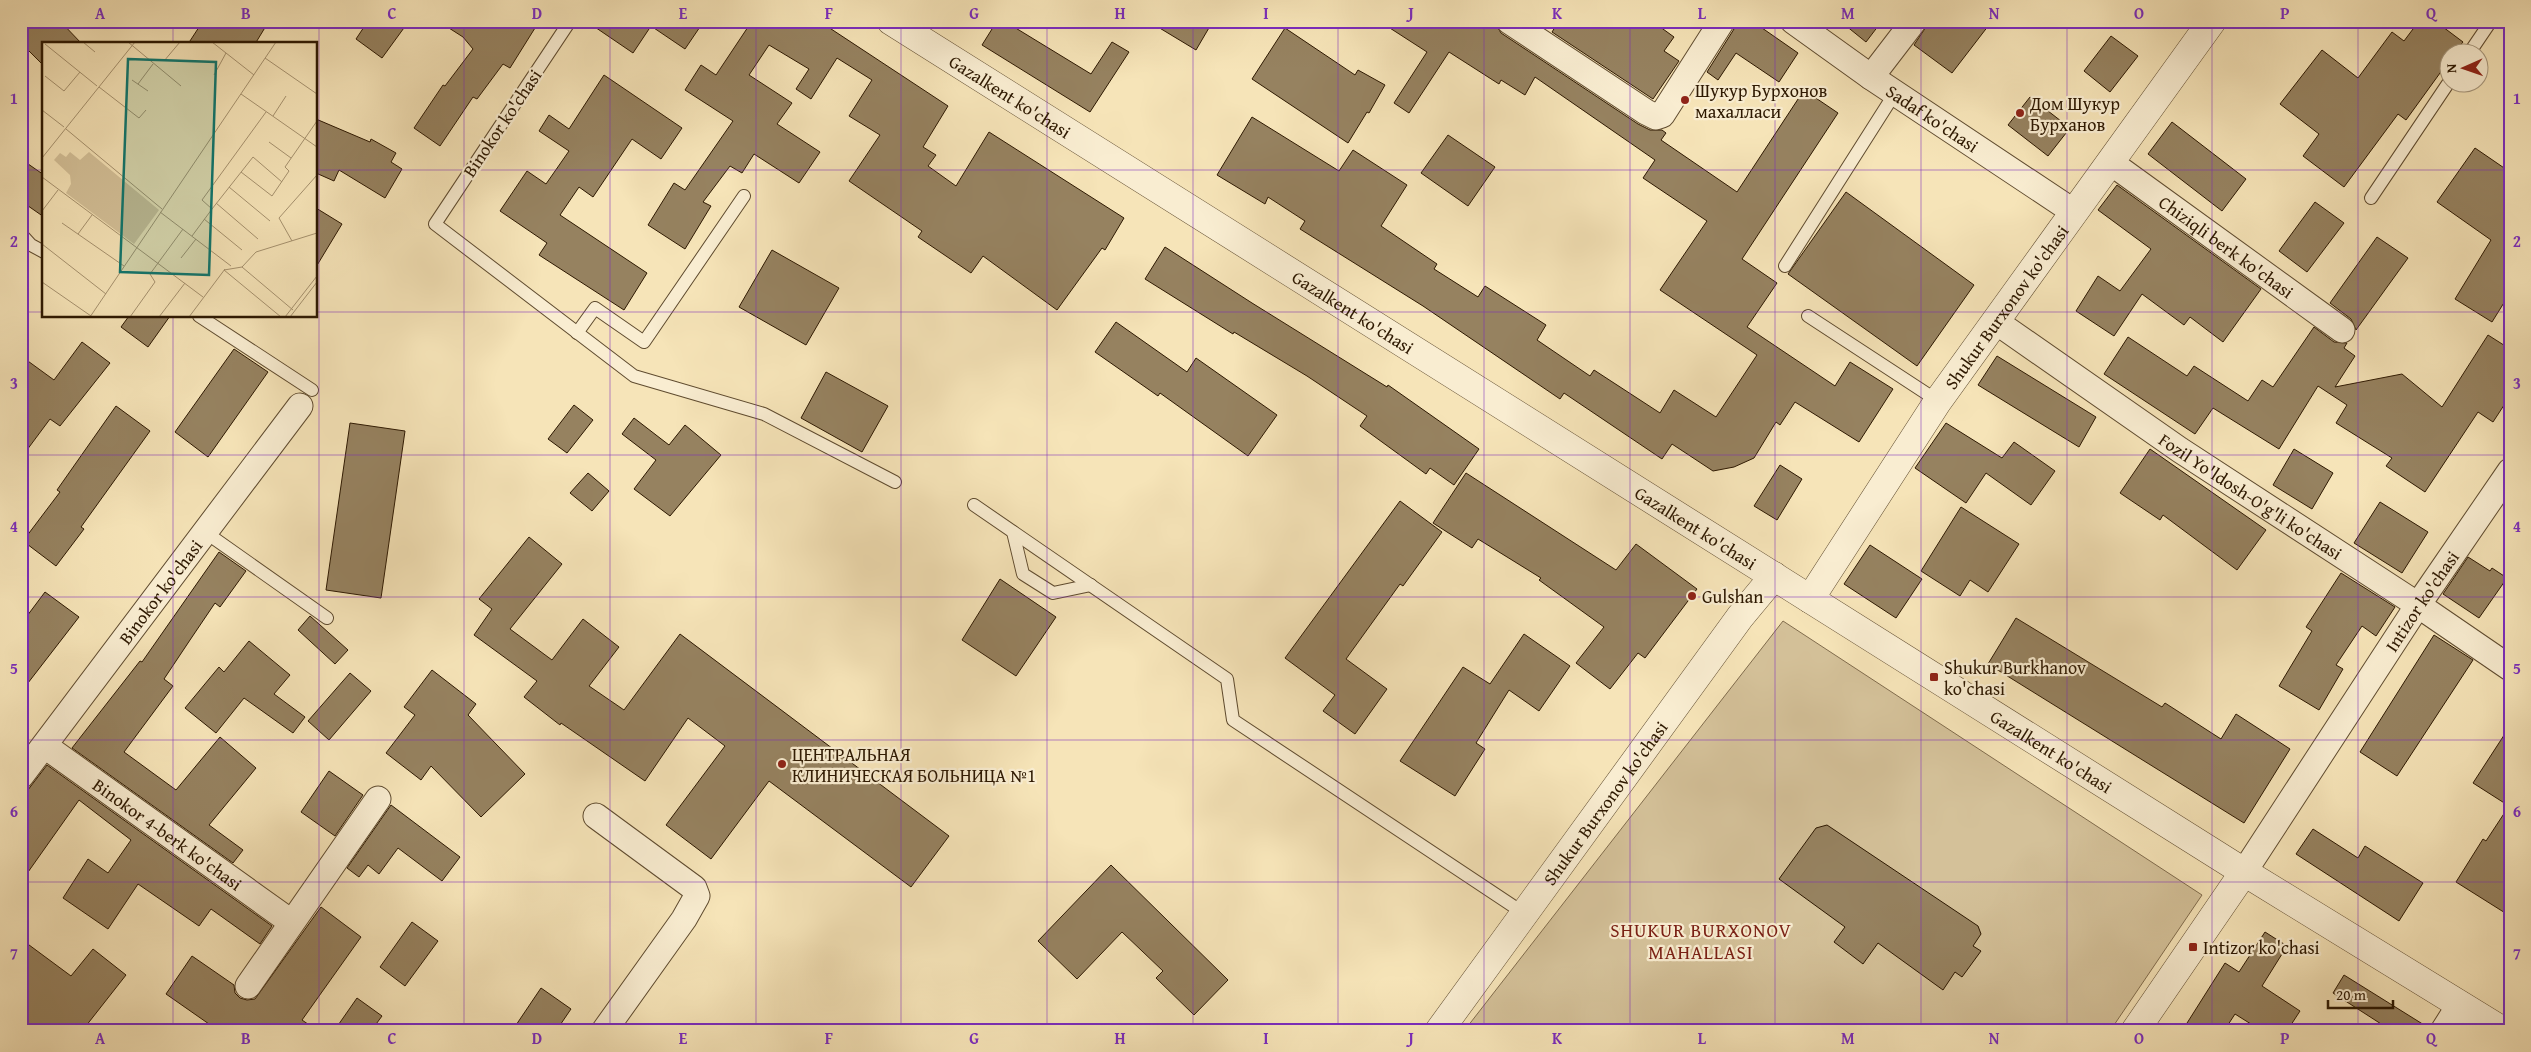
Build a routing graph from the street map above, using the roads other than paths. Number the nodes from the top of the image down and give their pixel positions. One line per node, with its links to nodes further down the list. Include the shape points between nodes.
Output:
1 (570, 21): 24 (lane, Binokor ko'chasi, via 435,224)
2 (891, 21): 32 (street, Gazalkent ko'chasi)
3 (1510, 21): 4 (street, via 1656,116 1662,115)
4 (1722, 21)
5 (1793, 21): 10 (street, Sadaf ko'chasi)
6 (1914, 21): 10 (street)
7 (2212, 21): 13 (street, Shukur Burxonov ko'chasi)
8 (2491, 21): 9 (lane)
9 (2477, 42)
10 (1871, 77): 12 (street, Sadaf ko'chasi)
11 (2442, 92): 15 (lane)
12 (1895, 93): 16 (street, Sadaf ko'chasi); 19 (lane)
13 (2110, 162): 16 (street, Shukur Burxonov ko'chasi); 23 (street, Chiziqli berk ko'chasi)
14 (744, 196): 24 (lane, via 644,342 595,308)
15 (2371, 198)
16 (2074, 212): 22 (street, Shukur Burxonov ko'chasi)
17 (21, 234): 18 (lane)
18 (42, 251)
19 (1785, 266)
20 (1808, 316): 26 (lane)
21 (202, 318): 25 (lane)
22 (1995, 321): 26 (street, Shukur Burxonov ko'chasi); 35 (street, Fozil Yo'ldosh-O'g'li ko'chasi, via 2180,450)
23 (2342, 330)
24 (577, 333): 28 (lane, via 634,376 764,414)
25 (306, 398): 30 (street, Binokor ko'chasi)
26 (1938, 400): 34 (street, Shukur Burxonov ko'chasi)
27 (2510, 471): 35 (street, Intizor ko'chasi)
28 (895, 482)
29 (974, 505): 31 (lane)
30 (205, 532): 36 (lane); 38 (street, Binokor ko'chasi)
31 (1013, 532): 33 (lane); 33 (lane, via 1023,574 1053,593)
32 (1774, 576): 34 (street, Gazalkent ko'chasi); 43 (street, Shukur Burxonov ko'chasi, via 1740,617)
33 (1091, 585): 43 (lane, via 1227,679 1233,720)
34 (1810, 599): 42 (street, Gazalkent ko'chasi)
35 (2418, 605): 37 (street, Fozil Yo'ldosh-O'g'li ko'chasi); 42 (street, Intizor ko'chasi)
36 (327, 618)
37 (2510, 668)
38 (45, 746): 39 (street, Binokor ko'chasi); 44 (street, Binokor 4-berk ko'chasi)
39 (21, 776)
40 (378, 799): 44 (street)
41 (596, 816): 47 (street, via 694,888 697,896)
42 (2244, 872): 46 (street, Gazalkent ko'chasi); 49 (street, Intizor ko'chasi)
43 (1525, 914): 48 (street, Shukur Burxonov ko'chasi)
44 (291, 922): 45 (street)
45 (248, 986)
46 (2460, 1004): 50 (street); 51 (street, Gazalkent ko'chasi)
47 (604, 1031)
48 (1439, 1031)
49 (2135, 1031)
50 (2443, 1031)
51 (2503, 1031)

